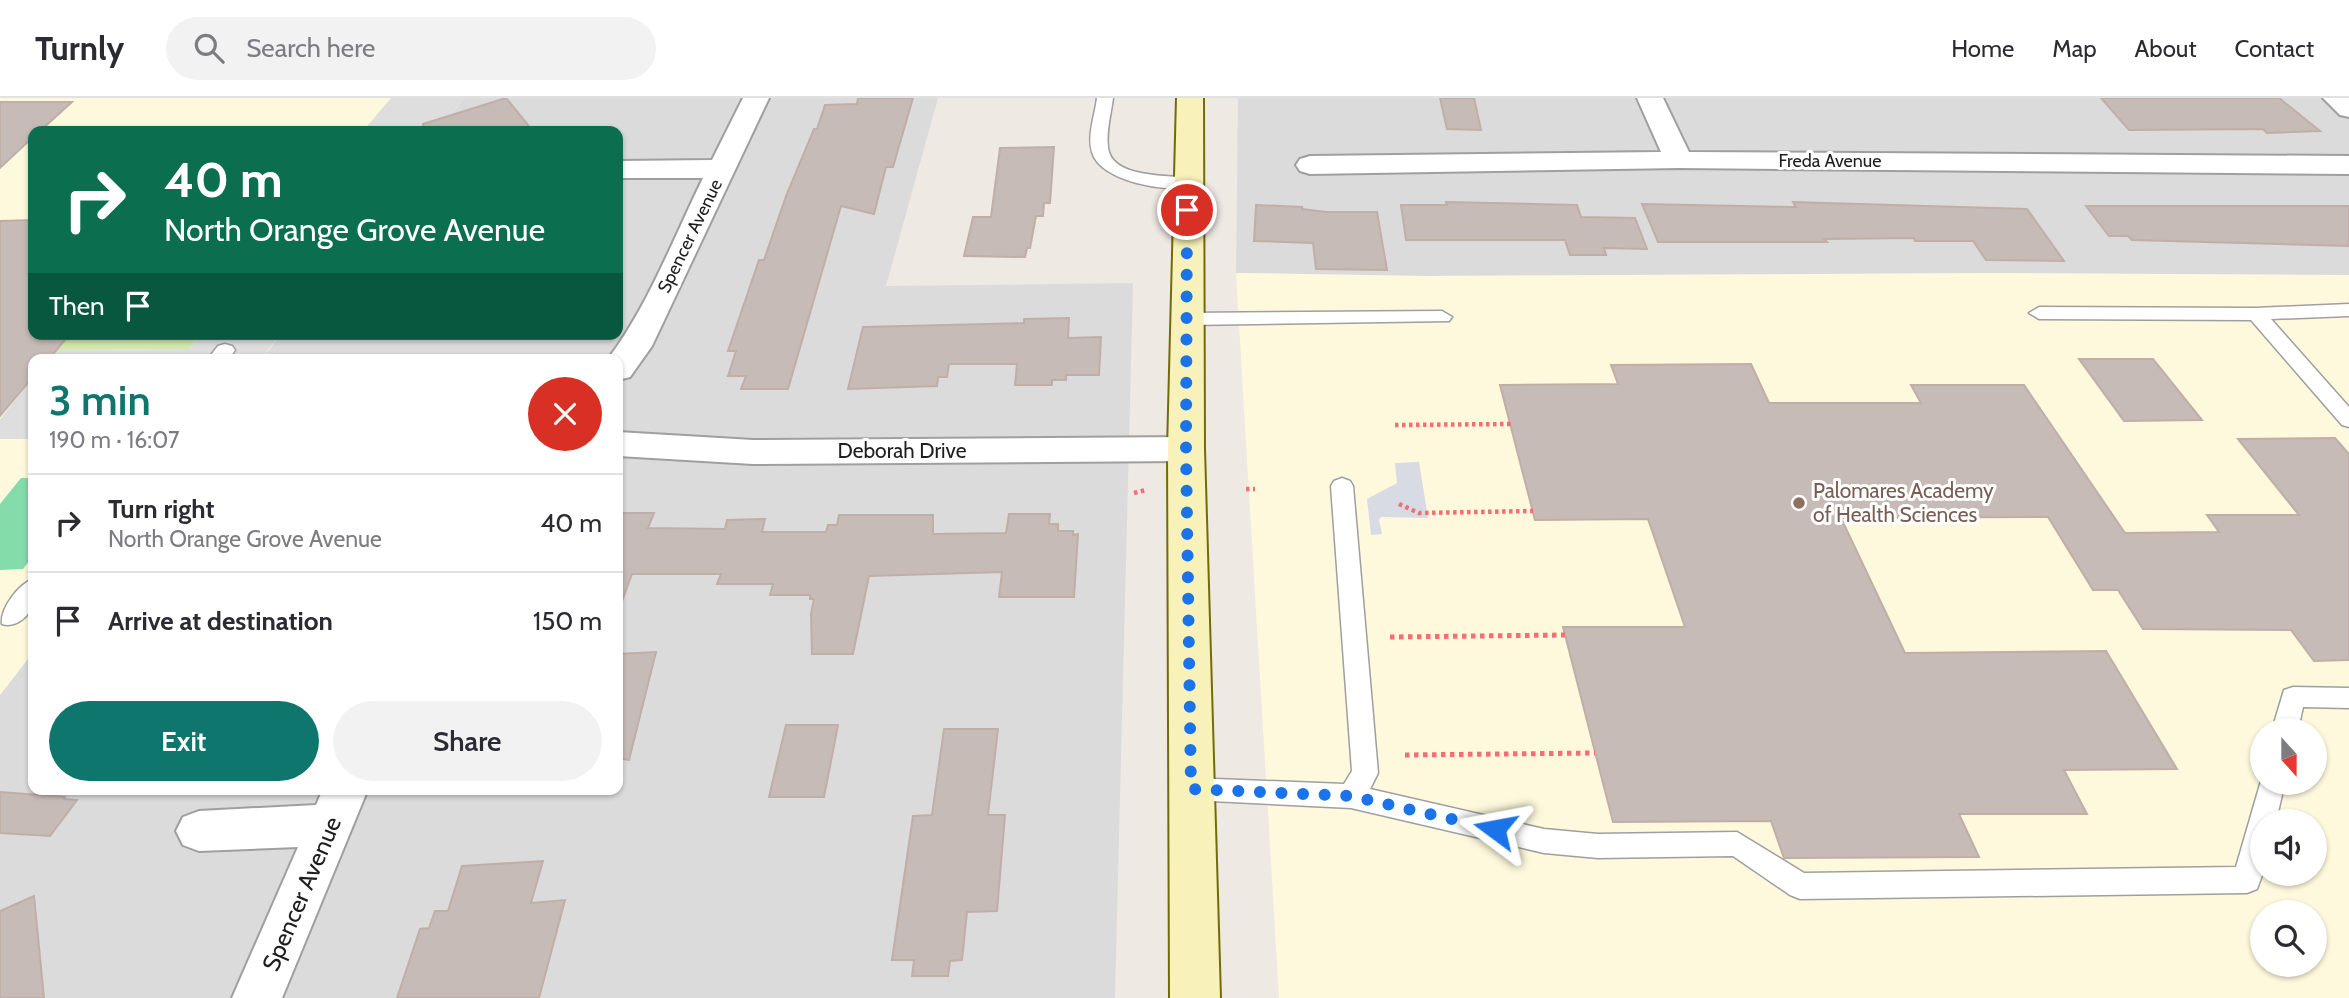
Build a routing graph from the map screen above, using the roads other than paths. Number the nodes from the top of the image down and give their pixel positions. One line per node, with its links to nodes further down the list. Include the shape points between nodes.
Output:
1 (756, 98): 11 (street, Spencer Avenue)
2 (1105, 98): 12 (lane, via 1100,152 1105,163 1133,176)
3 (1190, 98): 12 (main road)
4 (1650, 98): 7 (street)
5 (2336, 98): 6 (street)
6 (2349, 109)
7 (1679, 160): 8 (street, Freda Avenue); 9 (street, Freda Avenue)
8 (1310, 164)
9 (2349, 165)
10 (623, 169): 11 (street)
11 (722, 169): 18 (street, Spencer Avenue, via 656,306)
12 (1188, 183): 17 (main road)
13 (2349, 310): 15 (lane)
14 (2039, 313): 15 (lane)
15 (2256, 314): 19 (lane)
16 (1442, 317): 17 (lane)
17 (1187, 319): 21 (main road)
18 (623, 362)
19 (2349, 420)
20 (623, 444): 21 (street, Deborah Drive, via 753,452)
21 (1186, 449): 27 (main road)
22 (1342, 486): 29 (lane, via 1365,773)
23 (28, 594): 24 (lane)
24 (10, 617)
25 (2349, 698): 26 (lane, via 2293,696)
26 (2288, 718)
27 (1191, 789): 29 (lane); 33 (main road)
28 (2269, 795): 29 (lane, via 2247,880 1800,886 1737,844 1598,846 1544,841)
29 (1351, 796)
30 (339, 807): 31 (street); 32 (street, Spencer Avenue)
31 (199, 831)
32 (257, 998)
33 (1195, 998)

